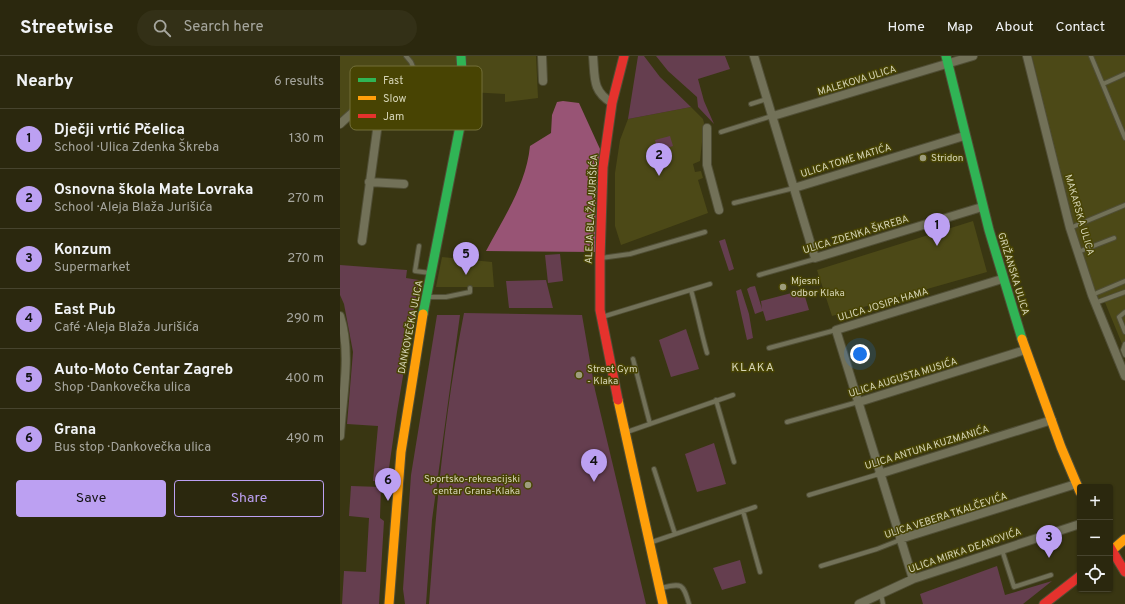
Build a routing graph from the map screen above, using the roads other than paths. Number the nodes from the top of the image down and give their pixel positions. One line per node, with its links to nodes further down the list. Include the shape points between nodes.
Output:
1 (406, 56): 11 (lane)
2 (461, 56): 12 (street, DANKOVEČKA ULICA)
3 (542, 56): 14 (street)
4 (593, 56): 17 (street, via 598,92)
5 (624, 56): 17 (street, ALEJA BLAŽA JURIŠIĆA)
6 (754, 56): 16 (street)
7 (973, 56): 10 (street, MALEKOVA ULICA)
8 (1027, 56): 35 (street, MAKARSKA ULICA)
9 (1091, 56): 15 (lane)
10 (947, 60): 20 (street, MALEKOVA ULICA); 26 (street, GRIŽANSKA ULICA)
11 (413, 66)
12 (462, 66)
13 (1125, 74): 15 (lane)
14 (543, 81)
15 (1103, 84): 27 (lane)
16 (767, 99): 18 (lane); 20 (street)
17 (612, 103): 41 (street, ALEJA BLAŽA JURIŠIĆA, via 603,167)
18 (751, 104)
19 (350, 115): 21 (street)
20 (773, 116): 25 (lane, MALEKOVA ULICA); 30 (street)
21 (340, 124)
22 (707, 128): 34 (street, via 707,165)
23 (377, 130): 28 (street)
24 (460, 130): 43 (street, DANKOVEČKA ULICA)
25 (721, 132)
26 (964, 136): 30 (street, ULICA TOME MATIĆA); 33 (street, GRIŽANSKA ULICA)
27 (1125, 138)
28 (369, 182): 29 (street); 38 (street)
29 (404, 184)
30 (794, 188): 31 (lane, ULICA TOME MATIĆA); 42 (street)
31 (734, 203)
32 (1125, 205): 35 (lane)
33 (982, 207): 42 (street, ULICA ZDENKA ŠKREBA); 45 (street, GRIŽANSKA ULICA)
34 (719, 210)
35 (1070, 228): 40 (street, MAKARSKA ULICA)
36 (705, 232): 41 (lane, via 630,254)
37 (1114, 238): 40 (lane)
38 (362, 241)
39 (419, 246): 43 (lane, via 415,271)
40 (1078, 252): 52 (street, MAKARSKA ULICA)
41 (600, 258): 55 (street, ALEJA BLAŽA JURIŠIĆA)
42 (815, 258): 44 (lane, ULICA ZDENKA ŠKREBA)
43 (432, 274): 51 (street, DANKOVEČKA ULICA)
44 (759, 275)
45 (1002, 279): 57 (street, ULICA JOSIPA HAMA); 61 (street, GRIŽANSKA ULICA)
46 (1125, 281): 52 (lane)
47 (710, 284): 49 (lane)
48 (470, 288): 51 (lane, via 470,292 460,295)
49 (690, 290): 55 (lane); 62 (lane)
50 (1125, 292): 52 (lane)
51 (427, 297): 101 (street, DANKOVEČKA ULICA, via 404,429)
52 (1094, 299): 66 (street, MAKARSKA ULICA)
53 (1125, 312): 58 (lane, via 1119,317)
54 (340, 316): 56 (street)
55 (601, 318): 75 (street, ALEJA BLAŽA JURIŠIĆA)
56 (341, 325): 65 (street, via 345,339)
57 (836, 330): 60 (lane, ULICA JOSIPA HAMA); 70 (street)
58 (1125, 332)
59 (1125, 344): 63 (lane)
60 (769, 348)
61 (1025, 350): 70 (street, ULICA AUGUSTA MUSIĆA); 72 (street, GRIŽANSKA ULICA)
62 (707, 353)
63 (1125, 355)
64 (633, 359): 74 (lane)
65 (342, 365): 67 (street)
66 (1125, 376)
67 (342, 384): 71 (street)
68 (733, 395): 69 (lane)
69 (716, 400): 74 (lane); 77 (lane)
70 (859, 402): 73 (lane, ULICA AUGUSTA MUSIĆA); 79 (street)
71 (341, 403): 76 (street)
72 (1052, 420): 79 (street, ULICA ANTUNA KUZMANIĆA); 80 (street, GRIŽANSKA ULICA)
73 (787, 422)
74 (650, 424): 75 (lane)
75 (624, 433): 89 (street, ALEJA BLAŽA JURIŠIĆA)
76 (340, 436)
77 (734, 462)
78 (654, 469): 86 (lane)
79 (879, 474): 82 (lane, ULICA ANTUNA KUZMANIĆA); 88 (street)
80 (1077, 485)
81 (1077, 488): 88 (street, ULICA VEBERA TKALČEVIĆA)
82 (809, 495)
83 (755, 507): 84 (lane)
84 (743, 510): 86 (lane); 94 (lane)
85 (1077, 525): 91 (street, ULICA MIRKA DEANOVIĆA)
86 (675, 534): 89 (lane)
87 (1125, 539): 90 (street)
88 (900, 540): 93 (lane, ULICA VEBERA TKALČEVIĆA); 98 (street)
89 (648, 544): 99 (street, ALEJA BLAŽA JURIŠIĆA)
90 (1113, 548)
91 (1002, 549): 96 (lane, via 1014,587); 98 (street, ULICA MIRKA DEANOVIĆA)
92 (1113, 553): 95 (street)
93 (821, 566)
94 (760, 572)
95 (1125, 572)
96 (1052, 575)
97 (1077, 578): 106 (street)
98 (913, 579): 100 (street, ULICA MIRKA DEANOVIĆA)
99 (660, 589): 102 (street, ALEJA BLAŽA JURIŠIĆA); 103 (lane, via 681,585)
100 (880, 594): 104 (street, ULICA MIRKA DEANOVIĆA); 105 (lane)
101 (389, 604)
102 (663, 604)
103 (689, 604)
104 (859, 604)
105 (883, 604)
106 (1044, 604)

